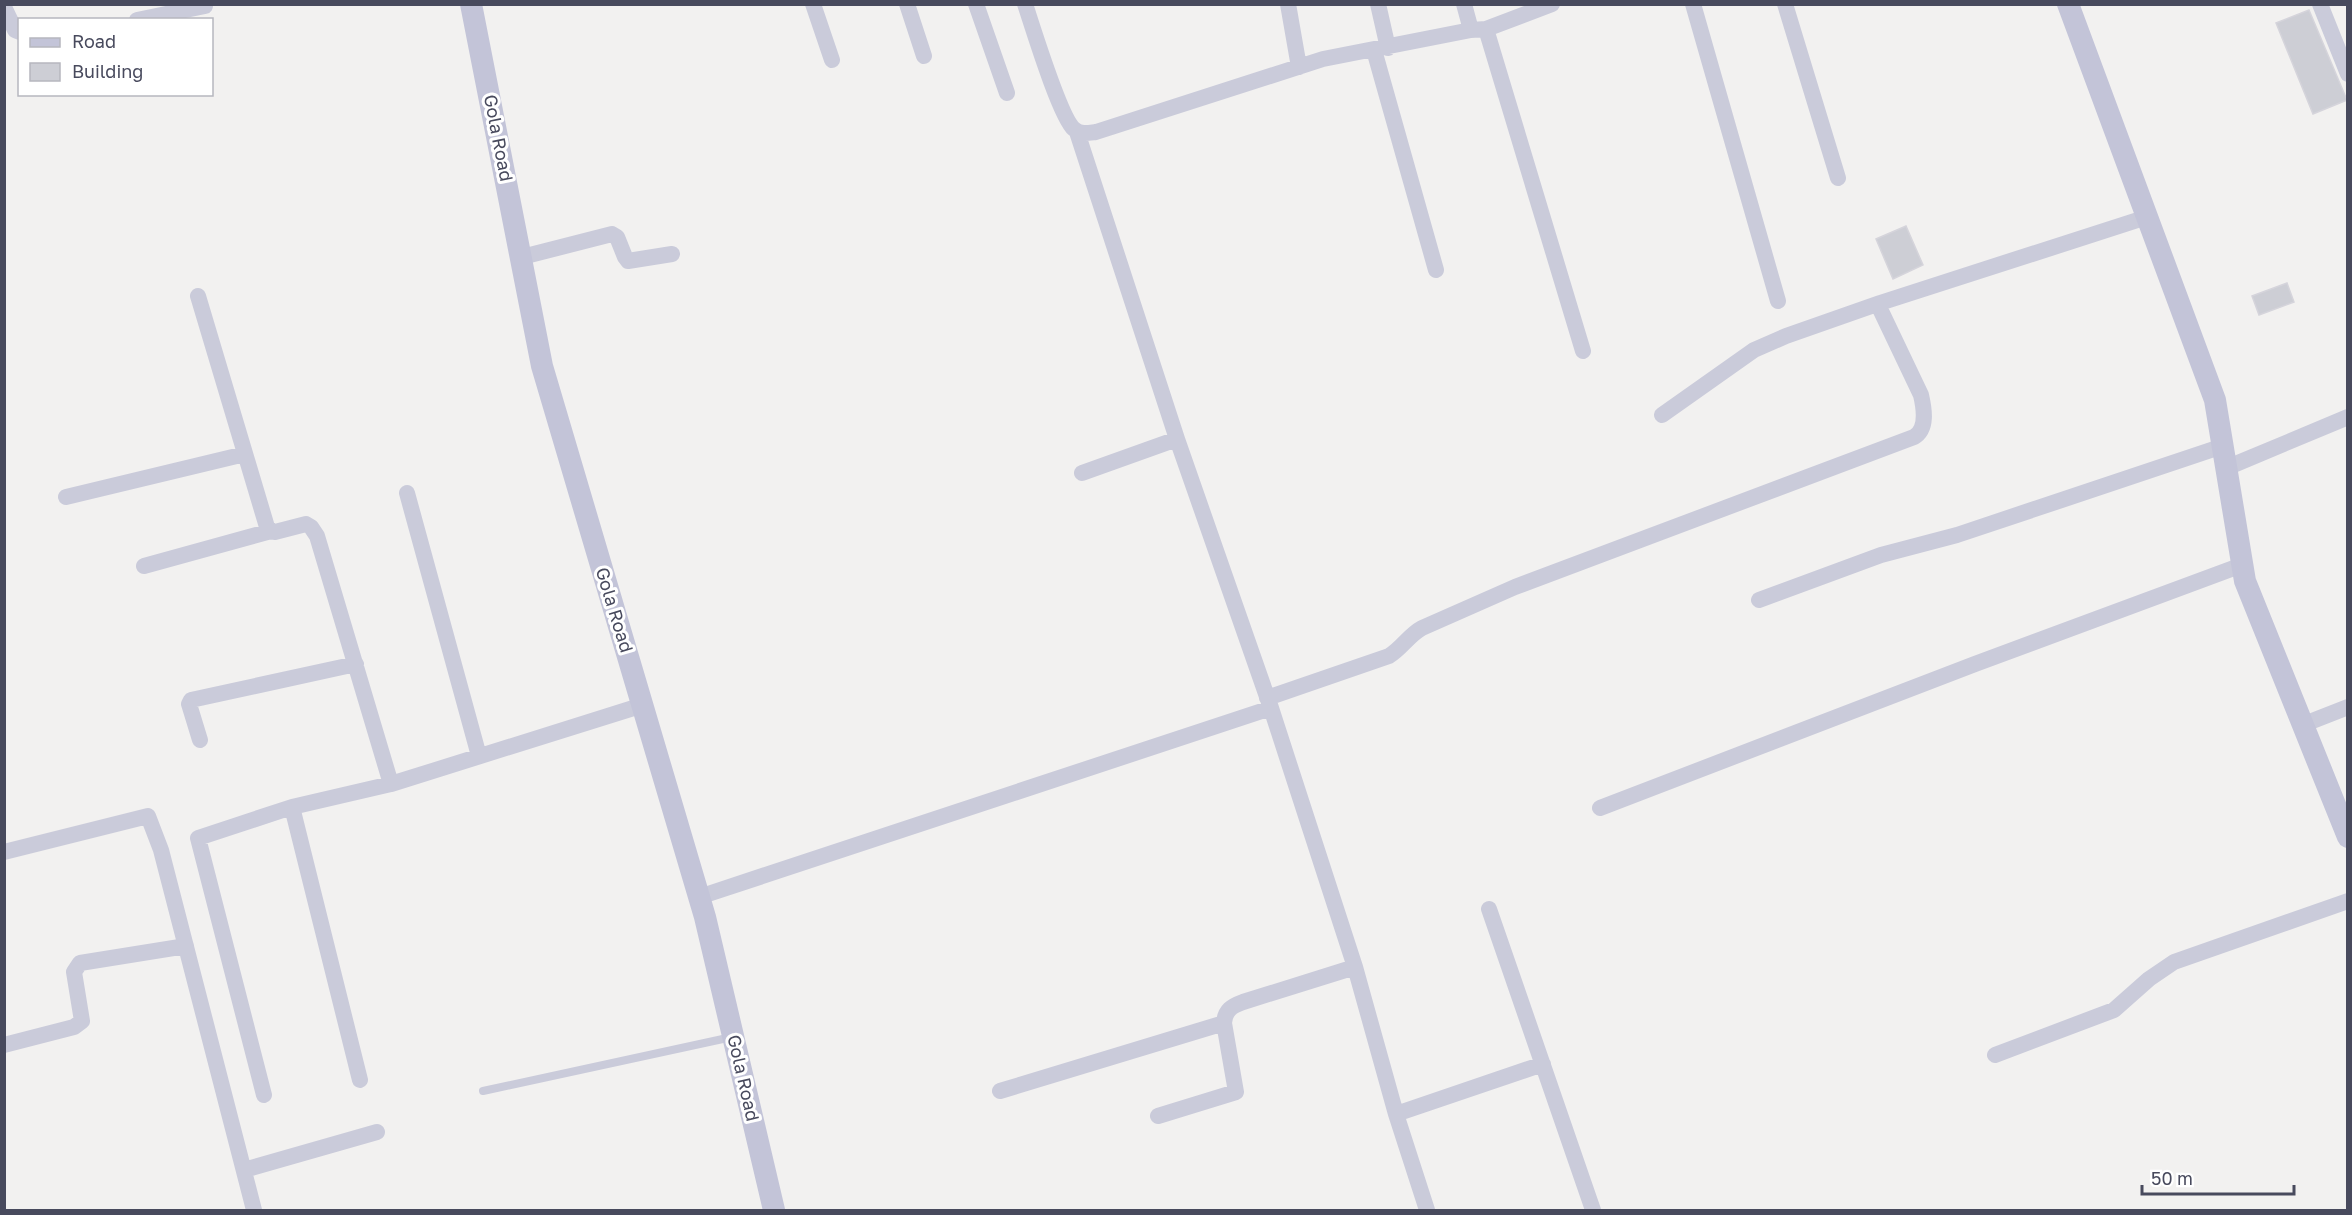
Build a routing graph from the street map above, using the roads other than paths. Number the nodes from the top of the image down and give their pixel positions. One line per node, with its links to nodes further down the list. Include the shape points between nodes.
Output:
1 (471, 4): 29 (street, Gola Road)
2 (813, 4): 21 (street)
3 (907, 4): 20 (street)
4 (976, 4): 24 (street)
5 (1025, 4): 25 (street, via 1064,114)
6 (1288, 4): 22 (street)
7 (1378, 4): 19 (street)
8 (1464, 4): 17 (street)
9 (1552, 4): 17 (street)
10 (1693, 4): 32 (street)
11 (1785, 4): 26 (street)
12 (2068, 4): 27 (street)
13 (2320, 4): 23 (street)
14 (205, 6): 16 (street)
15 (4, 7): 18 (street)
16 (147, 18)
17 (1478, 30): 19 (street); 34 (street)
18 (18, 31)
19 (1381, 49): 22 (street); 30 (street)
20 (924, 56)
21 (832, 60)
22 (1299, 67): 25 (street, via 1096,132)
23 (2348, 74)
24 (1007, 93)
25 (1077, 132): 37 (street)
26 (1838, 178)
27 (2147, 217): 33 (street); 39 (street, via 2215,400)
28 (672, 254): 29 (street, via 628,261 612,234)
29 (522, 257): 49 (street, Gola Road, via 550,397)
30 (1436, 270)
31 (198, 296): 38 (street)
32 (1778, 301)
33 (1880, 303): 35 (street, via 1754,350); 48 (street, via 1921,395 1919,435 1515,587 1422,628 1389,656)
34 (1583, 351)
35 (1662, 415)
36 (2348, 417): 39 (street)
37 (1177, 439): 40 (street); 48 (street)
38 (245, 454): 42 (street); 43 (street)
39 (2224, 457): 44 (street); 46 (street, via 1881,555)
40 (1082, 473)
41 (407, 494): 53 (street)
42 (66, 497)
43 (271, 531): 45 (street); 47 (street, via 304,525 313,529)
44 (2242, 565): 51 (street); 56 (street)
45 (144, 566)
46 (1759, 600)
47 (356, 664): 52 (street, via 191,700); 54 (street)
48 (1269, 703): 59 (street); 63 (street)
49 (643, 705): 53 (street); 59 (street, Gola Road)
50 (2348, 707): 51 (street)
51 (2302, 725): 57 (street)
52 (200, 740)
53 (479, 756): 54 (street)
54 (391, 784): 55 (street)
55 (292, 807): 69 (street); 72 (street, via 198,838)
56 (1600, 808)
57 (2347, 834)
58 (4, 852): 62 (street, via 148,816)
59 (699, 897): 65 (street, Gola Road)
60 (2348, 902): 67 (street, via 2174,962 2114,1010)
61 (1490, 909): 68 (street)
62 (186, 946): 66 (street, via 80,963 75,967 74,980 82,1021 74,1027); 76 (street)
63 (1355, 967): 64 (street, via 1234,1006); 73 (street)
64 (1224, 1023): 71 (street); 74 (street, via 1236,1092)
65 (734, 1037): 70 (lane); 78 (street, Gola Road)
66 (4, 1045)
67 (1995, 1054)
68 (1543, 1064): 73 (street); 80 (street)
69 (360, 1080)
70 (483, 1091)
71 (1000, 1091)
72 (264, 1095)
73 (1396, 1114): 79 (street)
74 (1158, 1116)
75 (377, 1132): 76 (street)
76 (244, 1170): 77 (street)
77 (254, 1210)
78 (774, 1210)
79 (1427, 1210)
80 (1593, 1210)

